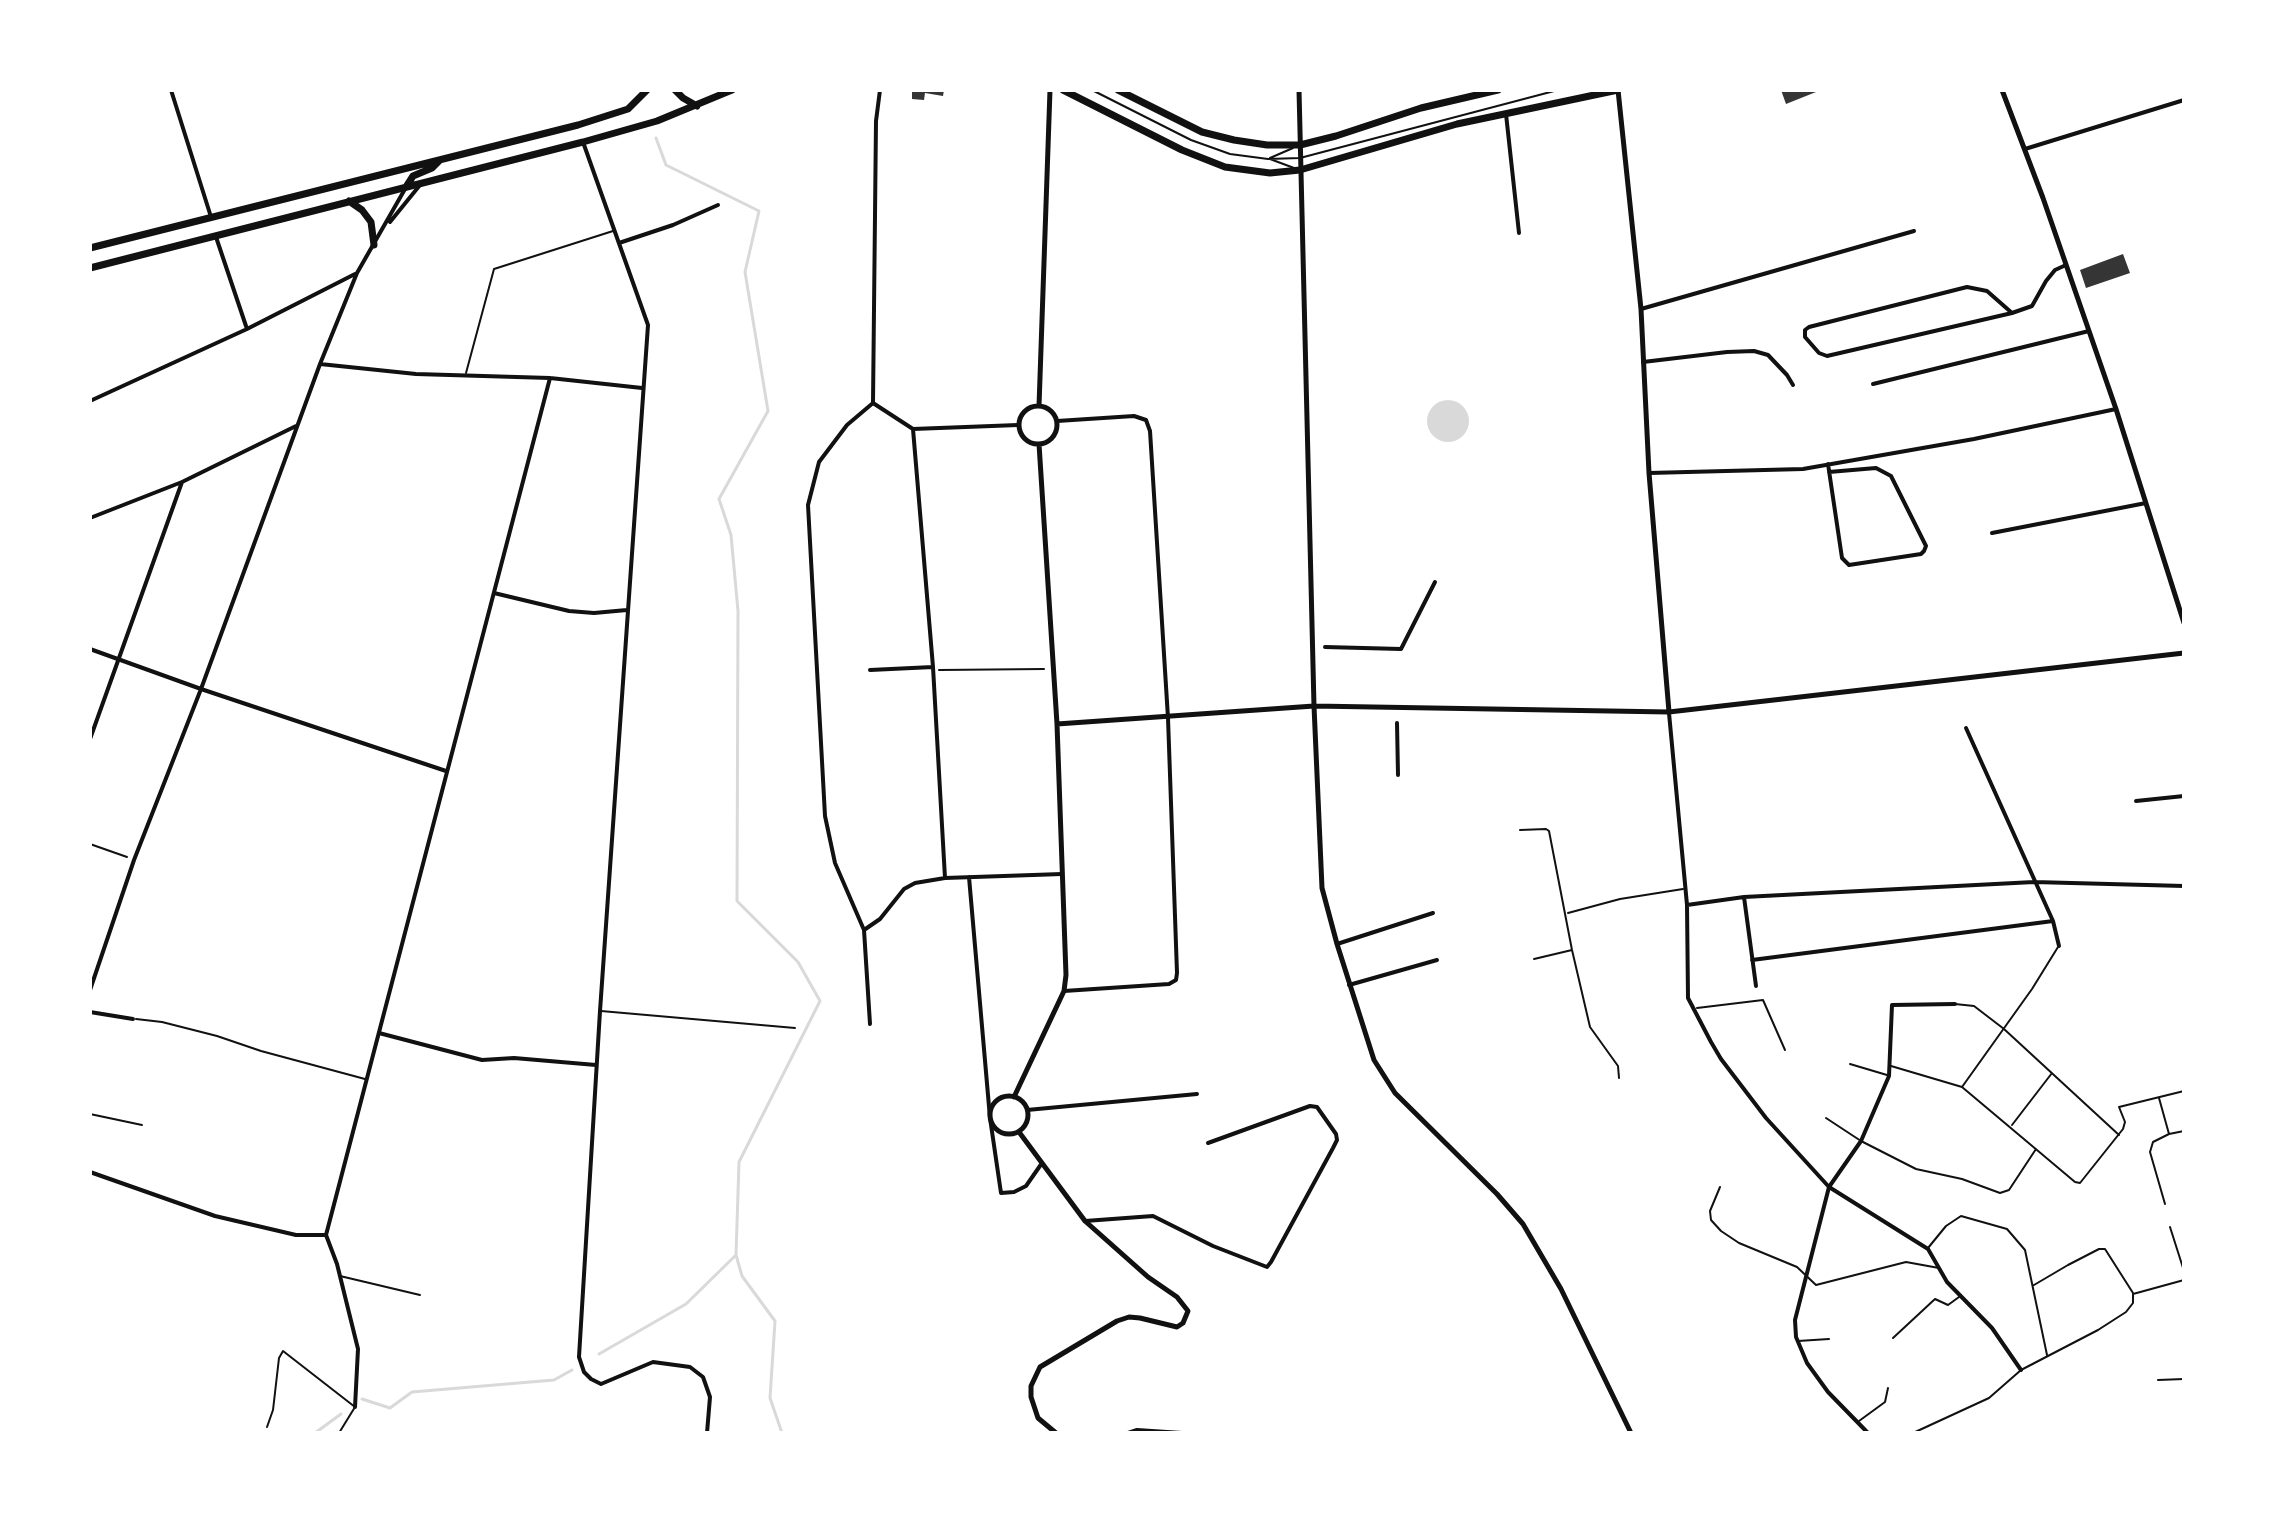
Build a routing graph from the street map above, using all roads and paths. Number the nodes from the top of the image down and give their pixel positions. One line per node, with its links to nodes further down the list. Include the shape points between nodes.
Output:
1 (171, 90): 29 (street)
2 (647, 90): 23 (main road, via 628,109)
3 (675, 90): 16 (main road)
4 (732, 90): 16 (main road)
5 (880, 90): 53 (street)
6 (1050, 90): 54 (street)
7 (1063, 90): 24 (main road, via 1225,167 1270,173)
8 (1092, 90): 22 (lane, via 1191,140 1230,154)
9 (1118, 90): 19 (main road, via 1202,132 1267,145)
10 (1299, 90): 19 (street)
11 (1498, 90): 19 (main road)
12 (1558, 90): 21 (lane)
13 (1618, 90): 17 (main road); 41 (street)
14 (2002, 90): 20 (street)
15 (2184, 100): 20 (street)
16 (697, 106): 18 (main road)
17 (1506, 114): 24 (main road, via 1402,138); 33 (street)
18 (583, 142): 25 (main road); 31 (street)
19 (1300, 145): 21 (street); 22 (lane)
20 (2025, 149): 38 (street)
21 (1300, 158): 22 (lane); 24 (street)
22 (1268, 159): 24 (lane)
23 (440, 160): 26 (main road, via 413,176); 29 (main road)
24 (1300, 170): 80 (street)
25 (422, 183): 26 (main road); 30 (street)
26 (406, 187): 27 (main road); 30 (street)
27 (349, 201): 34 (main road); 36 (main road, via 371,222)
28 (718, 205): 35 (street)
29 (211, 217): 37 (main road)
30 (384, 230): 36 (street)
31 (614, 231): 35 (street); 47 (lane, via 494,269)
32 (1914, 231): 41 (street)
33 (1519, 233)
34 (216, 235): 39 (main road); 43 (street)
35 (619, 243): 51 (street, via 648,325)
36 (374, 245): 40 (street)
37 (90, 248)
38 (2067, 264): 42 (street, via 2055,270 2032,306); 44 (street)
39 (90, 268)
40 (357, 273): 43 (street); 46 (street)
41 (1641, 309): 45 (street)
42 (2012, 313): 42 (street, via 1987,291 1967,287 1809,327 1805,337 1827,356)
43 (247, 329): 52 (street)
44 (2089, 331): 49 (street); 55 (street)
45 (1643, 362): 50 (street, via 1754,351 1768,355); 63 (street)
46 (320, 364): 47 (street); 58 (street)
47 (466, 375): 48 (street)
48 (550, 378): 51 (street); 69 (street)
49 (1873, 384)
50 (1793, 385)
51 (642, 388): 70 (street)
52 (90, 401)
53 (873, 403): 59 (street); 105 (street, via 847,425 819,462 808,505 825,816 835,863)
54 (1039, 406): 56 (street); 57 (street, via 1024,411)
55 (2116, 409): 61 (street); 65 (street)
56 (1057, 421): 60 (street, via 1056,432); 82 (street, via 1134,416 1146,420)
57 (1018, 425): 59 (street); 60 (street, via 1021,435)
58 (297, 426): 64 (street); 79 (street)
59 (913, 429): 77 (street)
60 (1039, 444): 76 (street)
61 (1828, 464): 62 (street); 63 (street)
62 (1829, 472): 62 (street, via 1842,558 1849,565 1924,551 1891,476 1876,468)
63 (1649, 473): 81 (street)
64 (182, 482): 66 (street); 75 (street)
65 (2146, 503): 67 (street); 71 (street)
66 (90, 518)
67 (1992, 533)
68 (1435, 582): 72 (street, via 1401,649)
69 (494, 593): 70 (street, via 569,611); 87 (street)
70 (627, 610): 118 (street)
71 (2184, 623)
72 (1325, 647)
73 (90, 649): 75 (street)
74 (2184, 653): 81 (street)
75 (120, 660): 79 (street); 86 (street)
76 (1054, 668): 77 (path); 84 (street)
77 (933, 669): 78 (street); 96 (street)
78 (870, 670)
79 (201, 689): 87 (street); 93 (street)
80 (1314, 706): 81 (street); 82 (street); 106 (street, via 1322,888)
81 (1669, 712): 99 (street)
82 (1168, 718): 84 (street); 115 (street, via 1176,980)
83 (1397, 723): 88 (street)
84 (1057, 724): 94 (street)
85 (1966, 728): 97 (street)
86 (90, 739)
87 (446, 771): 124 (street)
88 (1398, 775)
89 (2184, 796): 90 (street)
90 (2136, 801)
91 (1520, 830): 103 (lane, via 1549,831)
92 (90, 844): 93 (path)
93 (134, 860): 114 (street)
94 (1062, 874): 95 (street); 115 (street)
95 (969, 877): 96 (street); 140 (street)
96 (945, 878): 105 (street, via 904,889)
97 (2034, 882): 98 (street); 100 (street); 104 (street)
98 (2184, 886)
99 (1684, 889): 101 (street); 103 (lane)
100 (1744, 897): 101 (street); 111 (street)
101 (1687, 905): 117 (street, via 1688,998)
102 (1433, 913): 106 (street)
103 (1566, 914): 108 (lane)
104 (2053, 921): 107 (street); 111 (street)
105 (864, 930): 121 (street)
106 (1337, 944): 112 (street)
107 (2059, 946): 123 (lane)
108 (1572, 950): 109 (lane); 131 (lane, via 1590,1027 1618,1066)
109 (1534, 959)
110 (1437, 960): 112 (street)
111 (1752, 960): 113 (street)
112 (1349, 985): 185 (street, via 1374,1060 1395,1093 1523,1224)
113 (1756, 986)
114 (90, 990)
115 (1064, 991): 137 (street)
116 (1955, 1004): 123 (lane, via 1974,1006); 128 (street, via 1892,1005)
117 (1695, 1008): 125 (lane, via 1763,1000); 154 (street, via 1721,1059)
118 (600, 1011): 122 (lane); 127 (street)
119 (90, 1012): 120 (street)
120 (133, 1019): 132 (lane, via 217,1036)
121 (870, 1024)
122 (795, 1028)
123 (2004, 1029): 129 (lane); 133 (lane)
124 (379, 1033): 127 (street, via 482,1060); 132 (street)
125 (1785, 1050)
126 (1850, 1064): 130 (lane)
127 (597, 1065): 181 (street, via 579,1357 584,1372 601,1384 653,1362 690,1367 703,1377 710,1397)
128 (1891, 1066): 130 (street); 133 (lane)
129 (2053, 1072): 143 (lane); 147 (lane)
130 (1889, 1076): 148 (street)
131 (1619, 1078)
132 (367, 1079): 158 (street)
133 (1962, 1087): 143 (lane)
134 (2184, 1091): 136 (lane)
135 (1197, 1094): 138 (street)
136 (2158, 1096): 146 (lane); 147 (lane, via 2119,1107 2125,1122)
137 (1014, 1097): 138 (street); 140 (street, via 997,1101)
138 (1027, 1110): 145 (street, via 1027,1122)
139 (90, 1114): 142 (lane)
140 (990, 1118): 145 (street, via 1001,1132); 151 (street, via 1001,1193 1026,1186)
141 (1826, 1118): 148 (lane)
142 (142, 1125)
143 (2010, 1127): 150 (lane)
144 (2184, 1131): 146 (lane)
145 (1019, 1132): 151 (street)
146 (2169, 1134): 155 (lane, via 2153,1142 2150,1152)
147 (2120, 1135): 150 (lane, via 2080,1183)
148 (1861, 1141): 150 (lane, via 1916,1169 2000,1193 2009,1190); 154 (street)
149 (1208, 1143): 156 (street, via 1310,1106 1317,1107 1336,1134 1267,1267 1153,1216)
150 (2036, 1149)
151 (1043, 1162): 156 (street)
152 (90, 1172): 158 (street, via 215,1216 296,1235)
153 (1720, 1187): 163 (lane, via 1710,1211 1721,1231 1797,1267)
154 (1829, 1187): 159 (street); 163 (street)
155 (2165, 1204)
156 (1085, 1221): 182 (street, via 1188,1311 1177,1327 1140,1318 1117,1321 1040,1367 1031,1397 1038,1418)
157 (2170, 1227): 161 (lane)
158 (326, 1235): 162 (street)
159 (1928, 1249): 160 (street); 165 (lane, via 1961,1216 1991,1223 2019,1240)
160 (1940, 1269): 163 (lane, via 1906,1262 1816,1285); 168 (street)
161 (2184, 1271)
162 (339, 1276): 167 (lane); 177 (street, via 358,1349)
163 (1806, 1278): 171 (street, via 1795,1320)
164 (2184, 1280): 166 (lane)
165 (2034, 1285): 166 (lane, via 2105,1249); 172 (lane)
166 (2133, 1294): 172 (lane, via 2126,1312)
167 (420, 1295)
168 (1960, 1296): 169 (lane, via 1948,1305 1935,1299); 173 (street, via 1992,1328)
169 (1893, 1338)
170 (1829, 1339): 171 (lane)
171 (1798, 1341): 178 (street, via 1807,1363)
172 (2048, 1356): 173 (lane)
173 (2021, 1370): 187 (lane, via 1989,1398)
174 (2184, 1379): 175 (lane)
175 (2158, 1380)
176 (1888, 1388): 178 (lane, via 1885,1402)
177 (355, 1407): 179 (lane, via 283,1351); 180 (lane)
178 (1857, 1423): 186 (street)
179 (267, 1427)
180 (339, 1433)
181 (707, 1433)
182 (1056, 1433)
183 (1128, 1433): 184 (street)
184 (1182, 1433)
185 (1631, 1433)
186 (1868, 1433)
187 (1913, 1433)

